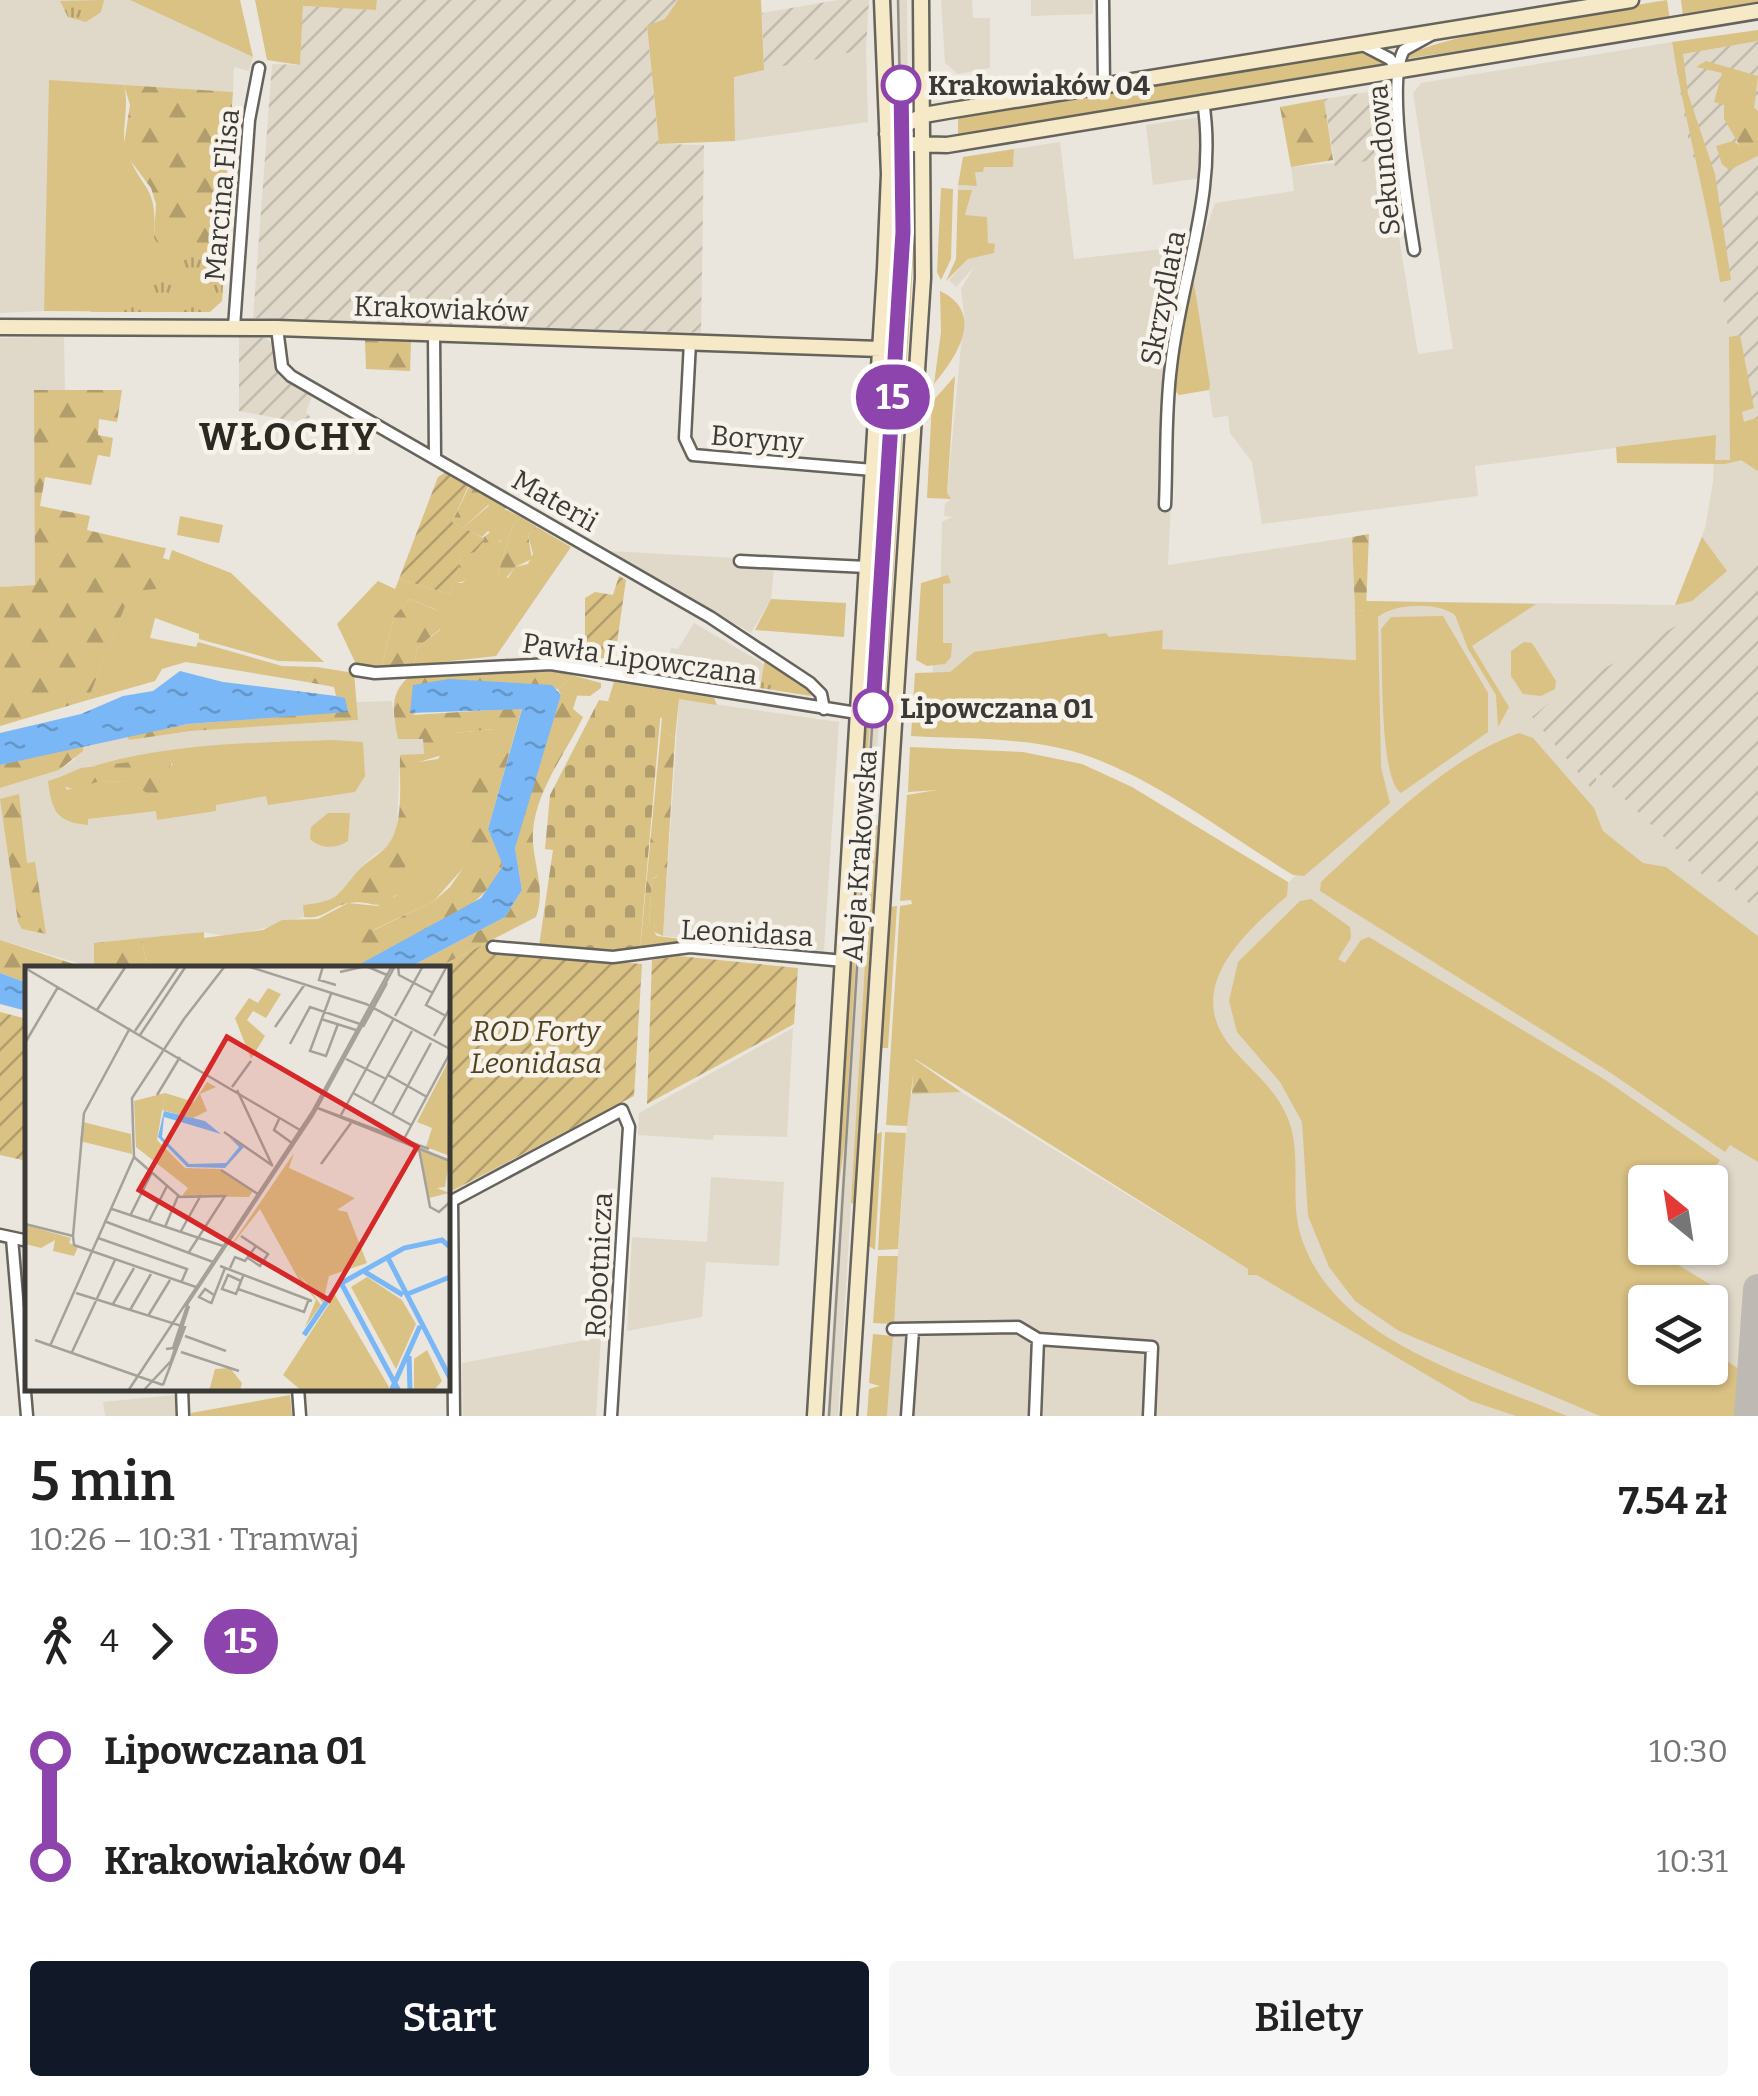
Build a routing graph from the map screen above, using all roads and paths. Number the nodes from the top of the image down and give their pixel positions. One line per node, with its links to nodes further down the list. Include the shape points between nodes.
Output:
1 (882, 0): 13 (main road, Aleja Krakowska)
2 (921, 0): 12 (main road, Aleja Krakowska)
3 (1103, 0): 10 (street)
4 (1630, 0): 6 (main road)
5 (1758, 11): 9 (main road)
6 (1441, 30): 7 (main road); 9 (street, Sekundowa, via 1404,50)
7 (1361, 44): 9 (street); 10 (main road)
8 (259, 68): 17 (street, Marcina Flisa, via 248,120)
9 (1398, 70): 11 (main road); 15 (street, Sekundowa)
10 (1104, 86): 12 (main road)
11 (1202, 101): 14 (main road); 24 (street, Skrzydlata, via 1210,150 1170,368)
12 (924, 115): 13 (main road); 14 (main road, Aleja Krakowska)
13 (887, 134): 14 (main road); 21 (main road, Aleja Krakowska)
14 (924, 145): 45 (main road, Aleja Krakowska, via 922,290)
15 (1414, 250)
16 (0, 327): 17 (main road, Krakowiaków)
17 (234, 327): 18 (main road, Krakowiaków)
18 (277, 328): 19 (main road, Krakowiaków); 22 (street, Materii, via 286,373)
19 (434, 334): 20 (main road, Krakowiaków); 22 (street)
20 (690, 342): 21 (main road, Krakowiaków); 23 (street, Boryny, via 686,438 693,455)
21 (880, 349): 23 (main road, Aleja Krakowska)
22 (434, 458): 28 (street, Materii, via 715,620 810,683)
23 (873, 470): 26 (main road, Aleja Krakowska)
24 (1165, 505)
25 (740, 561): 26 (street)
26 (867, 568): 29 (main road, Aleja Krakowska)
27 (356, 670): 28 (street, Pawła Lipowczana, via 551,664)
28 (824, 709): 29 (street, Pawła Lipowczana)
29 (857, 713): 31 (main road, Aleja Krakowska)
30 (492, 947): 31 (street, Leonidasa, via 584,956 690,947)
31 (844, 962): 44 (main road, Aleja Krakowska)
32 (450, 1202): 42 (street); 43 (street, Robotnicza, via 622,1110 630,1127)
33 (6, 1236): 39 (street)
34 (893, 1329): 35 (street)
35 (913, 1330): 36 (street, via 1018,1327); 46 (street)
36 (1038, 1340): 47 (street); 48 (street, via 1152,1347)
37 (182, 1391): 40 (street)
38 (298, 1391): 41 (street)
39 (26, 1416)
40 (183, 1416)
41 (300, 1416)
42 (454, 1416)
43 (611, 1416)
44 (815, 1416)
45 (849, 1416)
46 (907, 1416)
47 (1035, 1416)
48 (1148, 1416)

